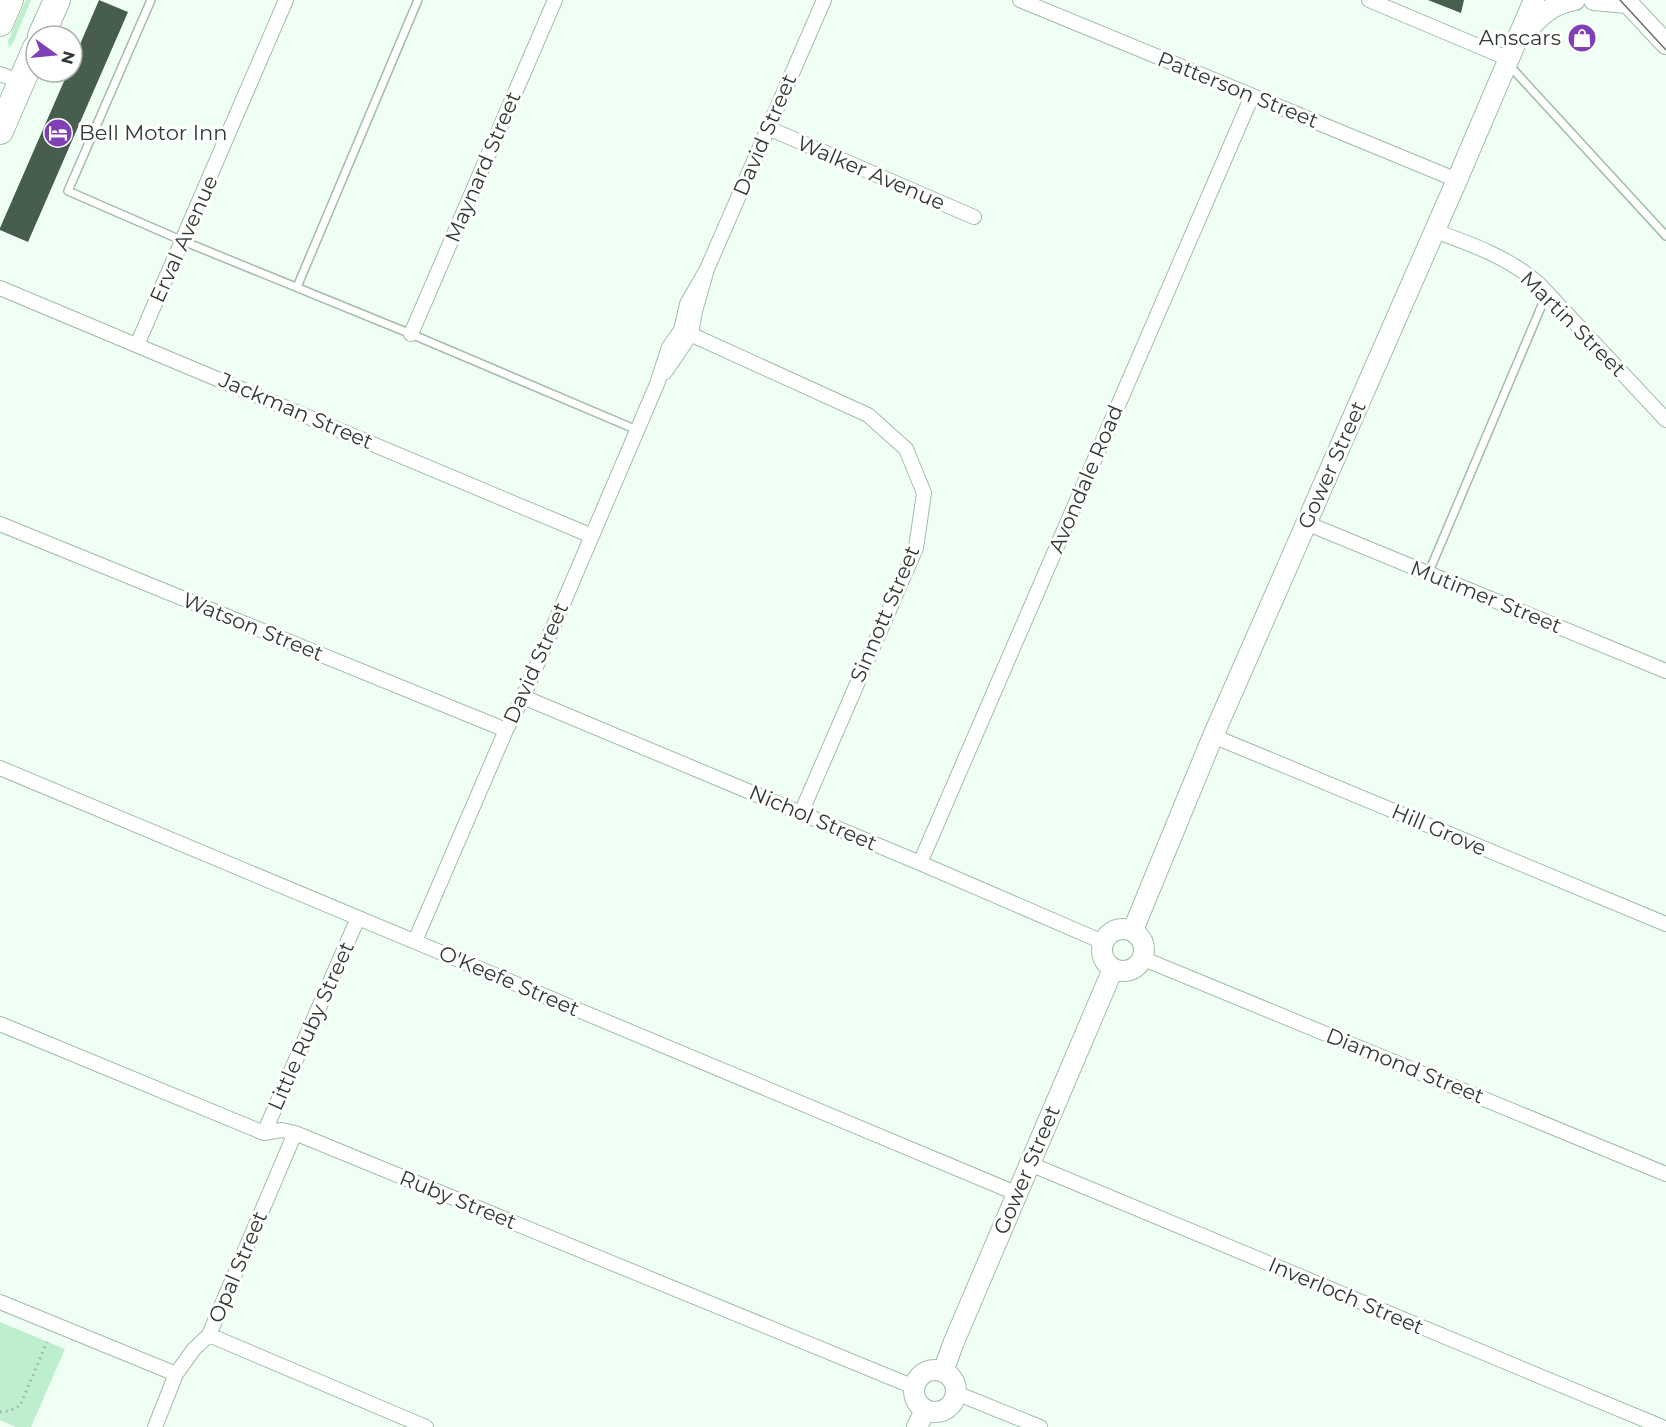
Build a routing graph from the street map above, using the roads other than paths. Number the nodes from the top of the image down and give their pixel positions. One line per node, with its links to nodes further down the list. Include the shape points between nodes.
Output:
1 (10, 0): 14 (highway)
2 (57, 0): 15 (highway)
3 (151, 0): 27 (lane, via 68,191)
4 (286, 0): 27 (street, Erval Avenue)
5 (418, 0): 28 (lane)
6 (555, 0): 32 (street, Maynard Street)
7 (824, 0): 21 (street, David Street)
8 (1020, 0): 20 (street, Patterson Street)
9 (1370, 0): 17 (street)
10 (1534, 0): 17 (street, Gower Street)
11 (1575, 0): 17 (street, via 1562,2 1538,18)
12 (1594, 0): 13 (street)
13 (1626, 1): 16 (street)
14 (0, 23)
15 (46, 24)
16 (1666, 44)
17 (1510, 55): 23 (street, Gower Street); 26 (lane)
18 (24, 62): 19 (highway)
19 (11, 78): 22 (highway)
20 (1252, 96): 23 (street, Patterson Street); 46 (street, Avondale Road)
21 (768, 128): 24 (street, Walker Avenue); 31 (street, David Street, via 707,269 687,304)
22 (0, 131)
23 (1457, 180): 25 (street, Gower Street)
24 (974, 217)
25 (1435, 231): 30 (street, Martin Street, via 1526,271); 36 (street, Gower Street)
26 (1666, 236)
27 (183, 241): 28 (lane); 33 (street, Erval Avenue)
28 (297, 287): 32 (lane)
29 (0, 288): 33 (street, Jackman Street)
30 (1547, 293): 34 (street, Martin Street); 39 (lane)
31 (686, 332): 35 (street, David Street, via 669,347); 45 (street, Sinnott Street, via 868,415 906,449 924,493 916,548)
32 (411, 334): 35 (lane)
33 (137, 345): 38 (street, Jackman Street)
34 (1666, 420)
35 (637, 430): 38 (street, David Street)
36 (1306, 523): 39 (street, Mutimer Street); 43 (street, Gower Street)
37 (0, 524): 42 (street, Watson Street)
38 (592, 536): 41 (street, David Street)
39 (1428, 574): 40 (street, Mutimer Street)
40 (1666, 671)
41 (523, 697): 42 (street, David Street); 45 (street, Nichol Street)
42 (506, 730): 50 (street, David Street)
43 (1213, 736): 48 (street, Hill Grove); 49 (street, Gower Street)
44 (0, 768): 47 (street, O'Keefe Street)
45 (801, 813): 46 (street, Nichol Street)
46 (920, 863): 51 (street, Nichol Street)
47 (358, 918): 50 (street, O'Keefe Street); 55 (street, Little Ruby Street)
48 (1666, 924)
49 (1133, 930): 51 (street, via 1116,930); 52 (street, via 1145,946)
50 (415, 941): 59 (street, O'Keefe Street)
51 (1103, 942): 53 (street, via 1104,959)
52 (1144, 958): 53 (street, via 1129,971); 58 (street, Diamond Street)
53 (1113, 969): 57 (street, Gower Street)
54 (0, 1024): 55 (street, Ruby Street)
55 (264, 1133): 56 (street, Ruby Street)
56 (295, 1133): 61 (street, Opal Street); 64 (street, Ruby Street)
57 (1030, 1164): 59 (street, Gower Street); 70 (street, Inverloch Street)
58 (1666, 1174)
59 (1018, 1194): 62 (street, Gower Street)
60 (0, 1302): 63 (street)
61 (209, 1335): 63 (street, Opal Street); 68 (street)
62 (943, 1372): 64 (street, via 928,1371 916,1380); 65 (street, via 952,1380)
63 (176, 1374): 67 (street, Opal Street)
64 (914, 1387): 66 (street)
65 (956, 1392): 66 (street, via 949,1407); 69 (street)
66 (921, 1419)
67 (154, 1427)
68 (426, 1427)
69 (1040, 1427)
70 (1662, 1427)

